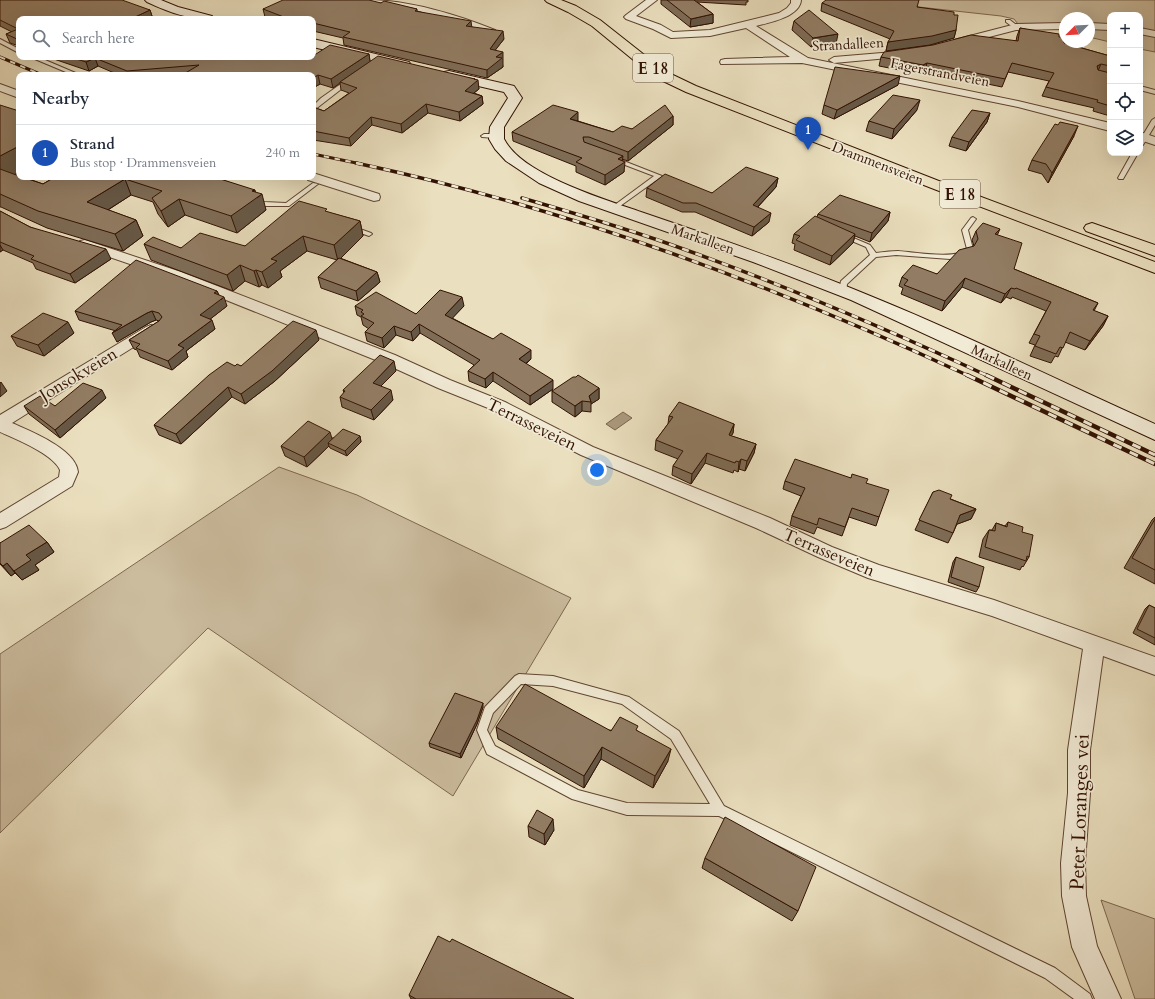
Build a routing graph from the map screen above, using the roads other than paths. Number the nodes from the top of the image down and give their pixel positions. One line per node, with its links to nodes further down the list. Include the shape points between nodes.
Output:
1 (151, 0): 8 (main road)
2 (374, 0): 15 (street, via 462,20)
3 (551, 0): 57 (highway, Drammensveien / E 18, via 585,16 657,71 697,92)
4 (578, 0): 7 (highway)
5 (652, 0): 9 (street)
6 (796, 0): 10 (street, via 790,10 782,15)
7 (601, 11)
8 (197, 16)
9 (624, 20): 10 (street, E 18, via 657,26 671,35 710,33); 14 (highway, E 18)
10 (748, 25): 24 (street, Fagerstrandveien)
11 (1059, 26): 20 (street, via 1012,24)
12 (1095, 26): 13 (street)
13 (1107, 27)
14 (630, 31)
15 (491, 32)
16 (1143, 32): 17 (street)
17 (1155, 34)
18 (0, 41): 21 (lane)
19 (316, 44): 26 (main road, via 377,62)
20 (946, 45)
21 (16, 49)
22 (916, 52): 24 (street, Strandalleen)
23 (40, 60): 27 (lane)
24 (802, 60): 25 (street, Strandalleen); 37 (street, Fagerstrandveien, via 1018,104)
25 (725, 62)
26 (413, 67)
27 (70, 72)
28 (434, 72): 48 (main road, Markalleen, via 509,89 515,98 490,136 537,175)
29 (356, 76): 35 (lane)
30 (706, 82): 46 (highway, Drammensveien / E 18)
31 (0, 87): 34 (street)
32 (1143, 89): 33 (lane)
33 (1155, 92)
34 (16, 94)
35 (316, 106)
36 (1155, 120): 38 (lane)
37 (1107, 126)
38 (1145, 140)
39 (1133, 156): 41 (lane)
40 (608, 157): 48 (lane, via 659,176)
41 (1121, 178)
42 (314, 180): 43 (street); 45 (lane)
43 (374, 197)
44 (250, 200): 45 (lane, via 264,204)
45 (286, 205): 47 (lane)
46 (1037, 207)
47 (294, 208)
48 (614, 208): 58 (main road, Markalleen)
49 (973, 219): 56 (lane, via 965,230 970,249 967,253 950,257 896,253)
50 (1081, 224): 55 (highway)
51 (346, 226): 53 (lane)
52 (832, 231): 56 (lane, via 868,246)
53 (369, 234)
54 (70, 240): 63 (street, Terrasseveien, via 176,275 389,359 499,406 587,451 875,572 994,608)
55 (1155, 251)
56 (874, 255): 58 (lane, via 844,283)
57 (1155, 268)
58 (843, 290): 61 (main road, Markalleen)
59 (157, 326): 60 (street, Jonsokveien)
60 (0, 424): 62 (street, Jonsokveien, via 59,456 68,465 69,473 66,481)
61 (1155, 433)
62 (0, 522)
63 (1094, 644): 64 (street, Terrasseveien); 67 (street, Peter Loranges vei, via 1079,750 1074,889 1085,947)
64 (1155, 666)
65 (720, 810): 65 (lane, via 675,735 625,700 553,681 519,679 490,710 482,730 491,750 576,795 627,809); 66 (lane, via 1050,973)
66 (1085, 999)
67 (1108, 999)

